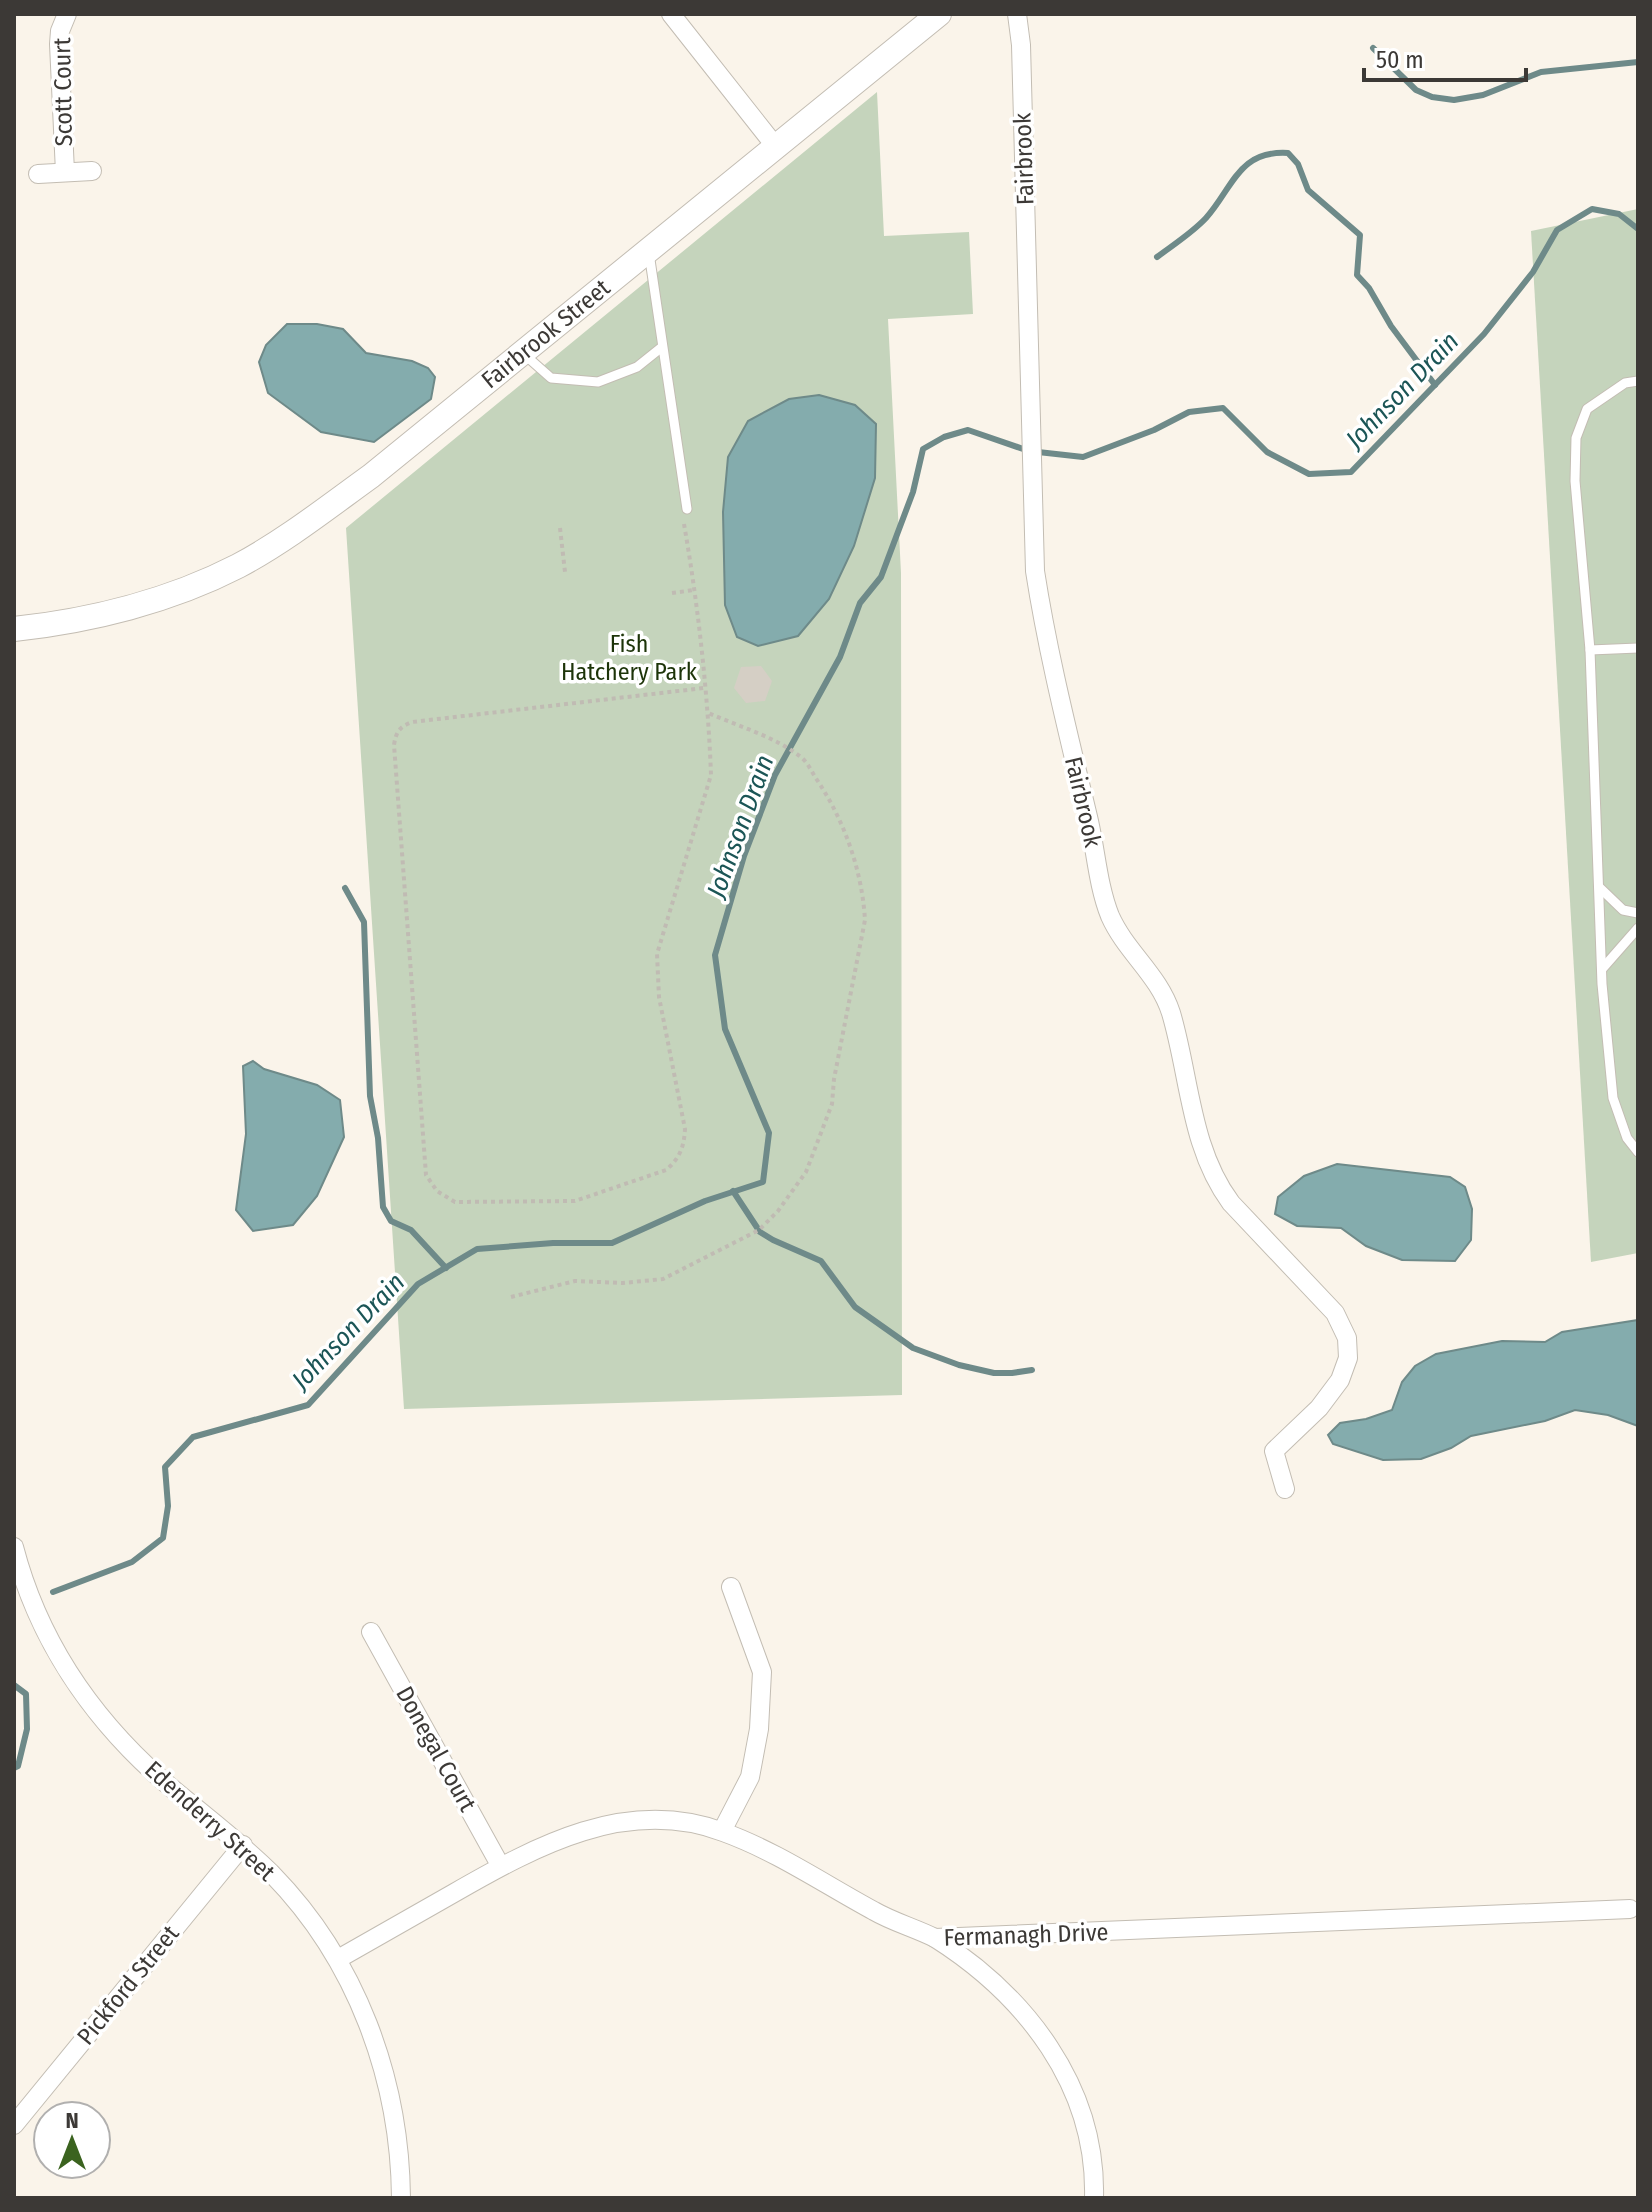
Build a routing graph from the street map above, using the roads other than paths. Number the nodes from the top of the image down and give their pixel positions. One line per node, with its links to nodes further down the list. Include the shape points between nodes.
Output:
1 (67, 14): 7 (street, Scott Court, via 59,44)
2 (671, 14): 5 (street)
3 (939, 14): 5 (street, Fairbrook Street)
4 (1017, 14): 22 (street, Fairbrook, via 1035,571 1046,648 1110,916 1166,999 1218,1185 1335,1313 1347,1338 1348,1358 1340,1380 1274,1451)
5 (776, 147): 9 (street, Fairbrook Street)
6 (92, 171): 7 (street, Scott Court)
7 (65, 172): 8 (street, Scott Court)
8 (38, 174)
9 (648, 250): 10 (lane); 11 (street, Fairbrook Street)
10 (662, 347): 11 (lane, via 637,367 598,382 551,378); 13 (lane)
11 (522, 353): 14 (street, Fairbrook Street, via 371,476 253,557 202,582 126,608)
12 (1638, 381): 16 (lane, via 1625,383 1587,409 1576,438)
13 (687, 509)
14 (14, 629)
15 (1638, 648): 16 (lane)
16 (1590, 650): 17 (lane)
17 (1599, 887): 18 (lane, via 1623,910); 20 (lane)
18 (1638, 913)
19 (1638, 928): 20 (lane)
20 (1602, 969): 21 (lane, via 1613,1098 1627,1138)
21 (1638, 1152)
22 (1285, 1489)
23 (14, 1547): 27 (street, Edenderry Street, via 45,1631 96,1711 162,1780)
24 (731, 1587): 26 (street, via 762,1672 750,1777)
25 (371, 1632): 28 (street, Donegal Court)
26 (722, 1831): 28 (street, Fermanagh Drive, via 670,1821 616,1823 561,1838); 30 (street, Fermanagh Drive)
27 (243, 1845): 31 (street, Edenderry Street, via 300,1904); 32 (street, Pickford Street)
28 (500, 1865): 31 (street, Fermanagh Drive)
29 (1630, 1909): 30 (street, Fermanagh Drive)
30 (935, 1938): 34 (street, via 991,1978 1055,2056 1081,2110)
31 (338, 1959): 33 (street, Edenderry Street, via 383,2069 397,2137)
32 (14, 2125)
33 (401, 2198)
34 (1094, 2198)

